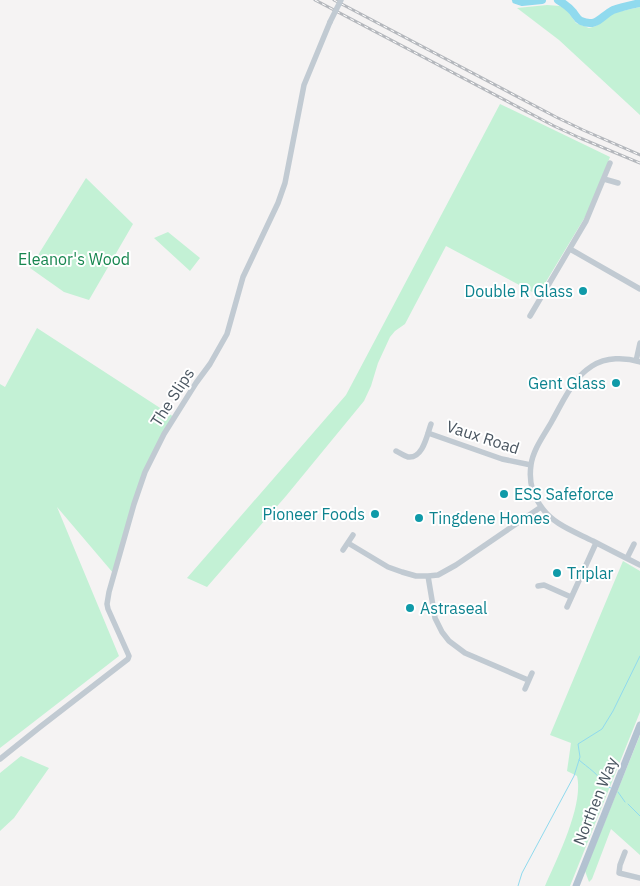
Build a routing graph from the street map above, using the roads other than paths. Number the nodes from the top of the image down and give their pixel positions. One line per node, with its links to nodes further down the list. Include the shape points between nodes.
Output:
1 (341, 0): 30 (street, The Slips, bridge, via 304,85 285,183 243,277 227,334 164,434 134,504 107,604 128,659)
2 (610, 163): 3 (street)
3 (604, 178): 4 (street); 5 (street, via 591,212)
4 (618, 183)
5 (570, 249): 6 (street); 7 (street)
6 (640, 289)
7 (530, 316)
8 (640, 343): 9 (street)
9 (638, 362): 13 (street, via 620,358 607,360 593,365 581,375 540,441)
10 (431, 424): 11 (street, Vaux Road)
11 (428, 433): 12 (street, Vaux Road, via 416,455 411,457); 13 (street, Vaux Road, via 502,459)
12 (396, 452)
13 (531, 465): 14 (street, via 532,488)
14 (541, 507): 17 (street, via 560,525); 22 (street, via 456,565 438,575)
15 (353, 535): 16 (street)
16 (348, 543): 19 (street); 22 (street, via 388,567 416,576)
17 (596, 543): 20 (street); 24 (street)
18 (634, 544): 20 (street)
19 (343, 550)
20 (627, 558): 21 (street)
21 (640, 565)
22 (428, 576): 27 (street, via 435,618 449,641 465,653)
23 (538, 586): 24 (street, via 544,585)
24 (571, 597): 25 (street)
25 (567, 607)
26 (532, 673): 27 (street)
27 (528, 680): 28 (street)
28 (525, 689)
29 (640, 725): 33 (main road, Northen Way)
30 (0, 759)
31 (625, 852): 32 (street, via 619,873)
32 (640, 878)
33 (576, 886)

